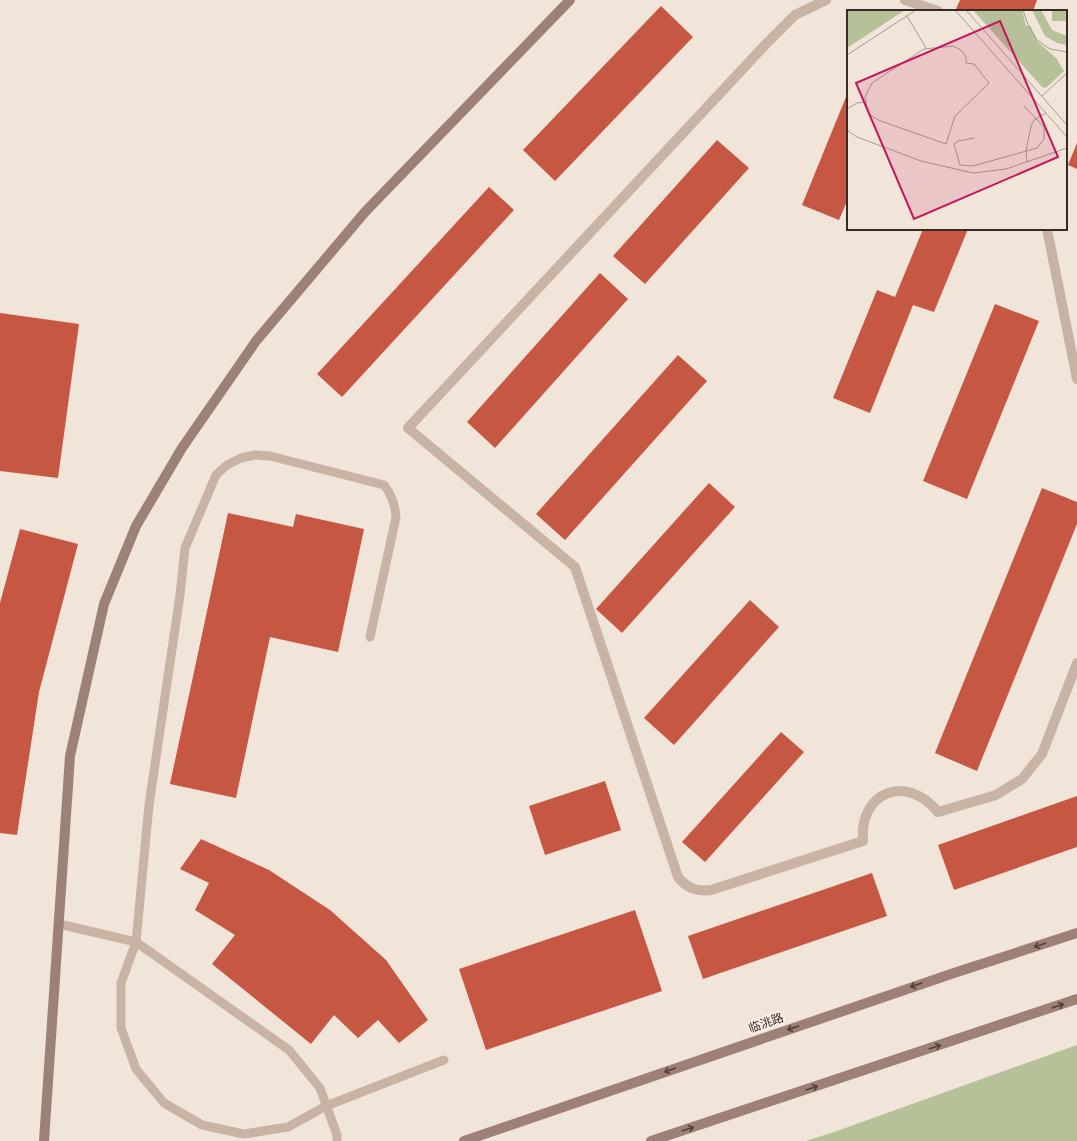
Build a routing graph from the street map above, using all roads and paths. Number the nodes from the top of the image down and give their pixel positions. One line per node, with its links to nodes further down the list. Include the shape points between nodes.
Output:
1 (570, 0): 10 (main road, via 364,212 256,342 182,448 136,526 104,604 70,756)
2 (826, 0): 9 (street, via 795,15 765,45 408,428 575,567 678,877 692,889 711,890 863,841 865,815 872,804 882,796 894,792 907,791 919,794 938,812 996,796 1022,778 1042,754)
3 (905, 0): 4 (street)
4 (919, 2): 5 (street)
5 (936, 10)
6 (1047, 230): 7 (street)
7 (1077, 379)
8 (370, 637): 12 (lane, via 396,517 391,494 384,485 270,456 255,455 227,465 216,475 185,548 149,805)
9 (1077, 664)
10 (59, 924): 12 (lane); 16 (main road)
11 (1077, 933): 18 (main road, 临洮路, one-way to 18, via 954,972)
12 (136, 942): 15 (lane, via 289,1050 320,1088); 15 (lane, via 121,983 121,1028 136,1069 164,1103 202,1125 244,1134 288,1127)
13 (1077, 999): 19 (main road, one-way to 13)
14 (444, 1060): 15 (lane)
15 (326, 1106): 17 (lane)
16 (44, 1141)
17 (337, 1141)
18 (464, 1141)
19 (651, 1141)

